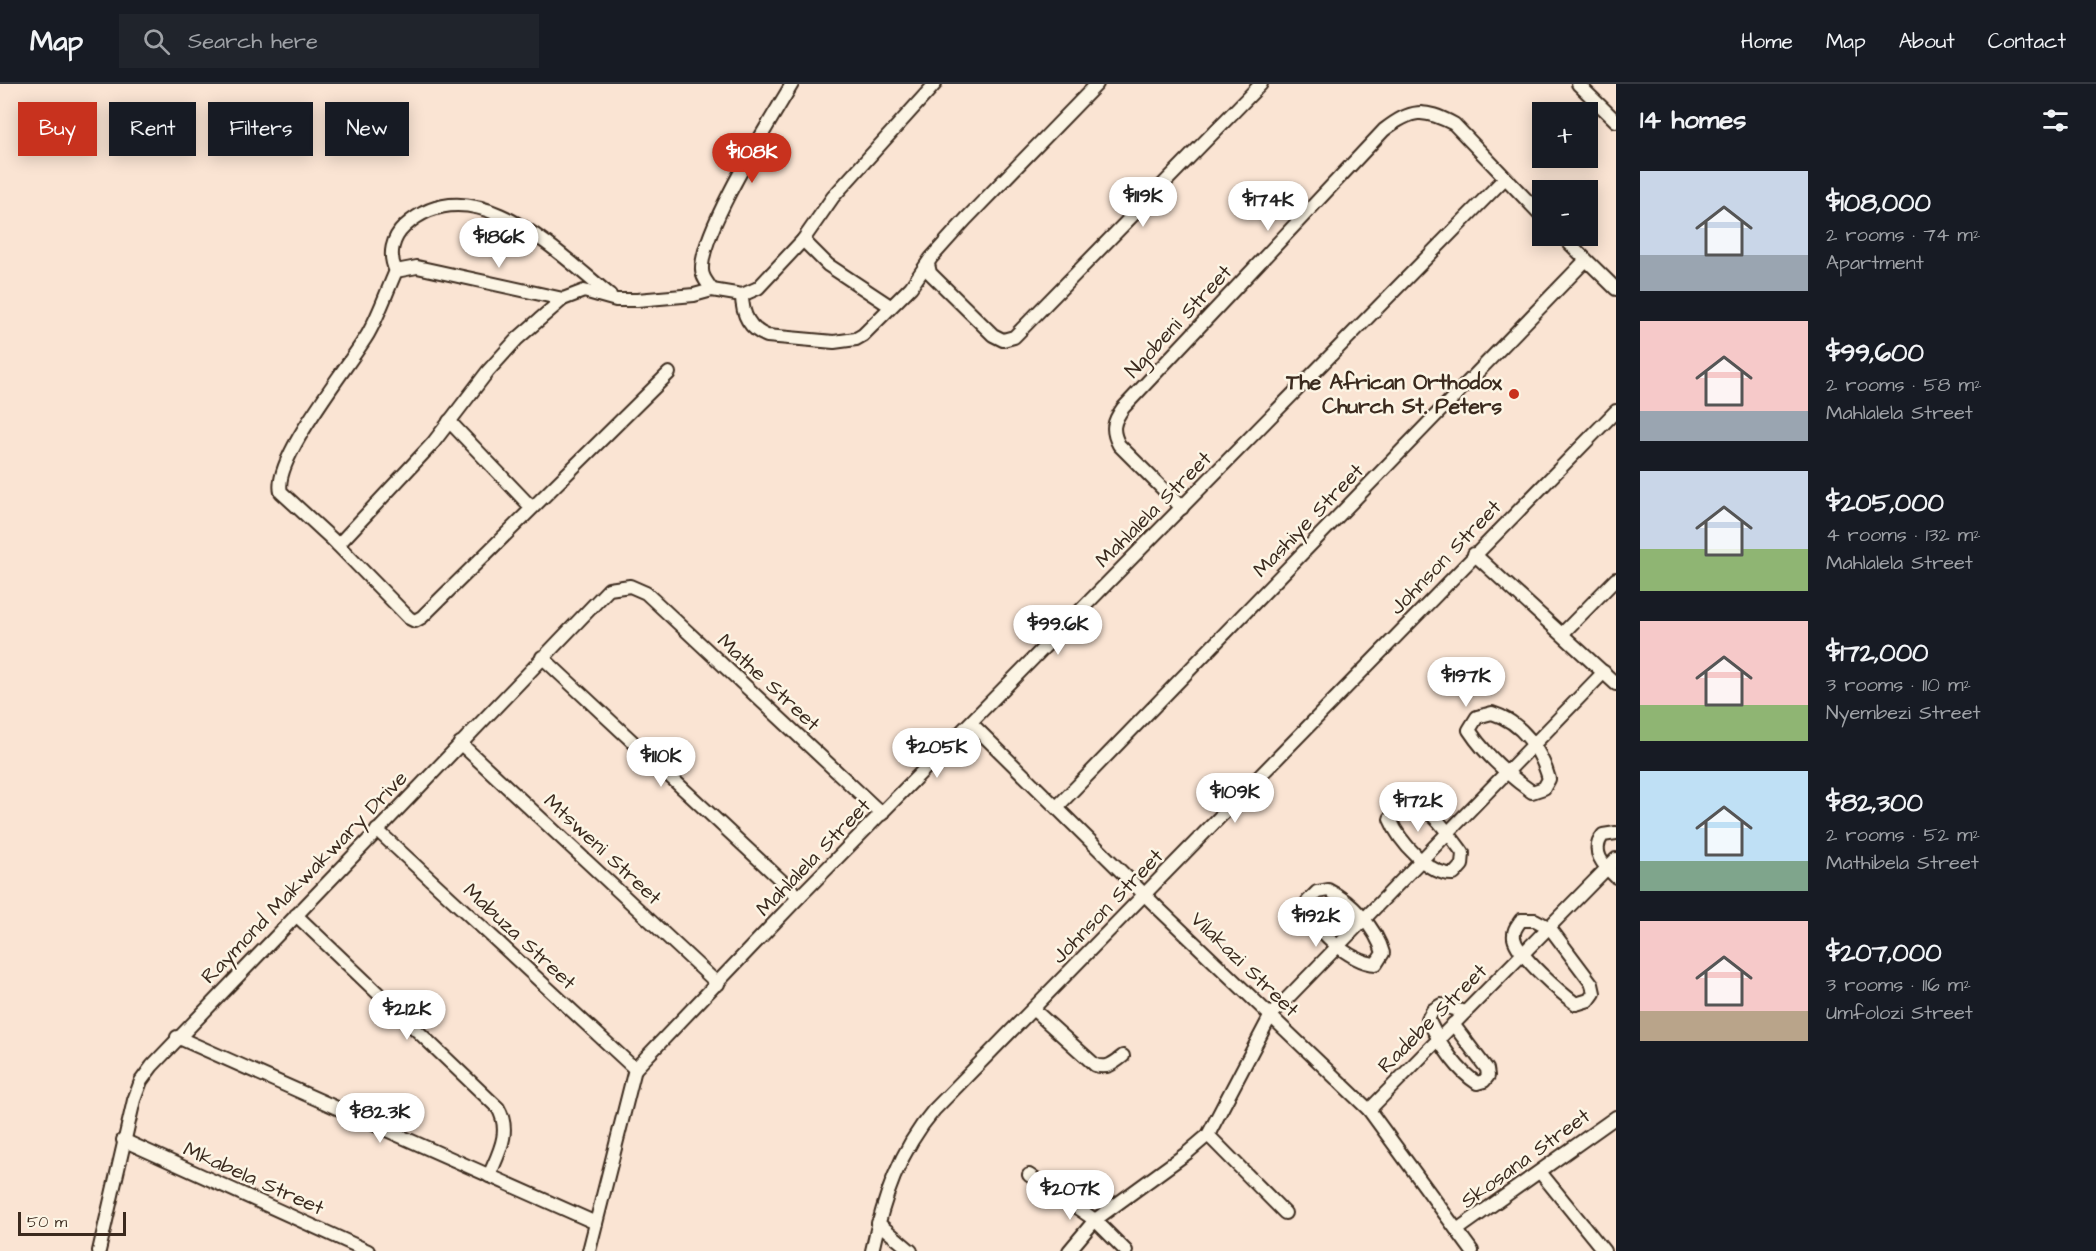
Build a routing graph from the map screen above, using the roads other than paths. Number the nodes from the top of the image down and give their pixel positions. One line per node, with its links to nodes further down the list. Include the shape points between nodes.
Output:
1 (792, 84): 15 (street, via 733,187 712,233 701,268)
2 (935, 84): 9 (street, via 833,197)
3 (1097, 84): 12 (street, via 966,219)
4 (1261, 84): 12 (street, via 1021,332 1007,340 993,335 930,273)
5 (1578, 84): 6 (street)
6 (1616, 121)
7 (1504, 179): 8 (street, Ngobeni Street); 24 (street, Mahlalela Street); 24 (street, Ngobeni Street, via 1454,124 1437,115 1420,111 1384,130 1123,408 1113,424 1119,446)
8 (1532, 206)
9 (803, 240): 16 (street, via 758,288); 19 (street, via 828,265)
10 (1572, 246): 11 (street)
11 (1586, 260): 14 (street); 37 (street, Mashiye Street)
12 (928, 264): 19 (street)
13 (396, 271): 17 (street, via 417,267); 18 (street, via 391,262 393,244 412,219 449,206 474,207 512,219 531,231); 25 (street, via 369,332 306,425 283,468 279,484 281,492)
14 (1616, 289)
15 (712, 290): 16 (street); 18 (street, via 678,297)
16 (742, 295): 19 (street, via 742,310 759,333 834,342 863,335)
17 (563, 299): 18 (street, via 584,291); 22 (street, via 517,339)
18 (616, 300)
19 (890, 306)
20 (669, 372): 23 (street)
21 (1616, 411): 26 (street, Johnson Street)
22 (449, 422): 23 (street); 25 (street)
23 (532, 508): 25 (street, via 415,621 402,613)
24 (1182, 508): 33 (street, Mahlalela Street)
25 (338, 545)
26 (1474, 554): 29 (street); 44 (street, Johnson Street)
27 (1616, 579): 29 (street)
28 (625, 586): 30 (street, Raymond Makwakwary Drive, via 601,595); 38 (street, Mathe Street, via 650,597)
29 (1563, 633): 31 (street)
30 (542, 657): 34 (street, Raymond Makwakwary Drive); 45 (street)
31 (1604, 672): 32 (street); 35 (street)
32 (1616, 684)
33 (971, 723): 37 (street, Vilakazi Street); 38 (street, Mahlalela Street)
34 (460, 743): 39 (street, Raymond Makwakwary Drive); 51 (street, Mtsweni Street)
35 (1534, 744): 36 (street); 36 (street, via 1550,779 1544,788 1532,792); 36 (street, via 1505,717 1492,712 1477,717 1469,730)
36 (1506, 773): 40 (street)
37 (1057, 807): 44 (street, Vilakazi Street)
38 (882, 814): 45 (street, Mahlalela Street)
39 (377, 830): 46 (street, Raymond Makwakwary Drive); 59 (street, Mabuza Street)
40 (1448, 833): 42 (street); 42 (street, via 1463,853 1462,865 1454,874 1443,875); 42 (street, via 1418,802 1407,799 1396,807 1390,819 1394,828)
41 (1616, 833): 43 (street, via 1603,835 1596,843 1596,850)
42 (1422, 860): 47 (street)
43 (1613, 868): 48 (street, Radebe Street)
44 (1144, 895): 52 (street, Johnson Street); 54 (street, Vilakazi Street)
45 (799, 897): 51 (street, Mahlalela Street)
46 (296, 915): 56 (street, Raymond Makwakwary Drive); 66 (street, via 498,1108 505,1134)
47 (1363, 920): 49 (street); 49 (street, via 1378,936 1383,953 1376,964 1364,964); 49 (street, via 1340,896 1328,890 1317,892 1308,902 1308,912)
48 (1550, 928): 50 (street, Radebe Street); 50 (street, via 1535,920 1521,920 1514,929 1514,939); 50 (street, via 1592,984 1594,993 1589,1000 1576,1004)
49 (1338, 946): 54 (street)
50 (1523, 954): 53 (street, Radebe Street)
51 (718, 984): 59 (street, Mahlalela Street)
52 (1034, 1010): 58 (street, via 1095,1065 1103,1068); 70 (street, Johnson Street, via 921,1125 900,1161)
53 (1465, 1012): 55 (street, Radebe Street); 57 (street, via 1441,1005 1433,1010 1428,1019)
54 (1271, 1015): 60 (street, Vilakazi Street); 62 (street)
55 (1453, 1024): 57 (street, Radebe Street); 57 (street, via 1487,1069 1484,1081 1477,1083 1468,1077)
56 (177, 1037): 63 (street, Raymond Makwakwary Drive, via 141,1081); 66 (street)
57 (1438, 1040): 60 (street, Radebe Street)
58 (1123, 1056)
59 (636, 1069): 69 (street, Mahlalela Street)
60 (1369, 1110): 71 (street, Vilakazi Street)
61 (1616, 1117): 64 (street, Skosana Street)
62 (1208, 1135): 67 (street); 68 (street)
63 (123, 1140): 72 (street, Raymond Makwakwary Drive); 73 (street, Mkabela Street)
64 (1540, 1172): 71 (street, Skosana Street); 80 (street)
65 (1029, 1175): 68 (street)
66 (489, 1176): 69 (street)
67 (1285, 1213)
68 (1095, 1220): 77 (street); 78 (street)
69 (596, 1223): 74 (street, Mahlalela Street)
70 (878, 1223): 75 (street, Johnson Street); 76 (street)
71 (1457, 1230): 79 (street, Vilakazi Street)
72 (99, 1251)
73 (368, 1251)
74 (589, 1251)
75 (872, 1251)
76 (911, 1251)
77 (1069, 1251)
78 (1126, 1251)
79 (1472, 1251)
80 (1604, 1251)

